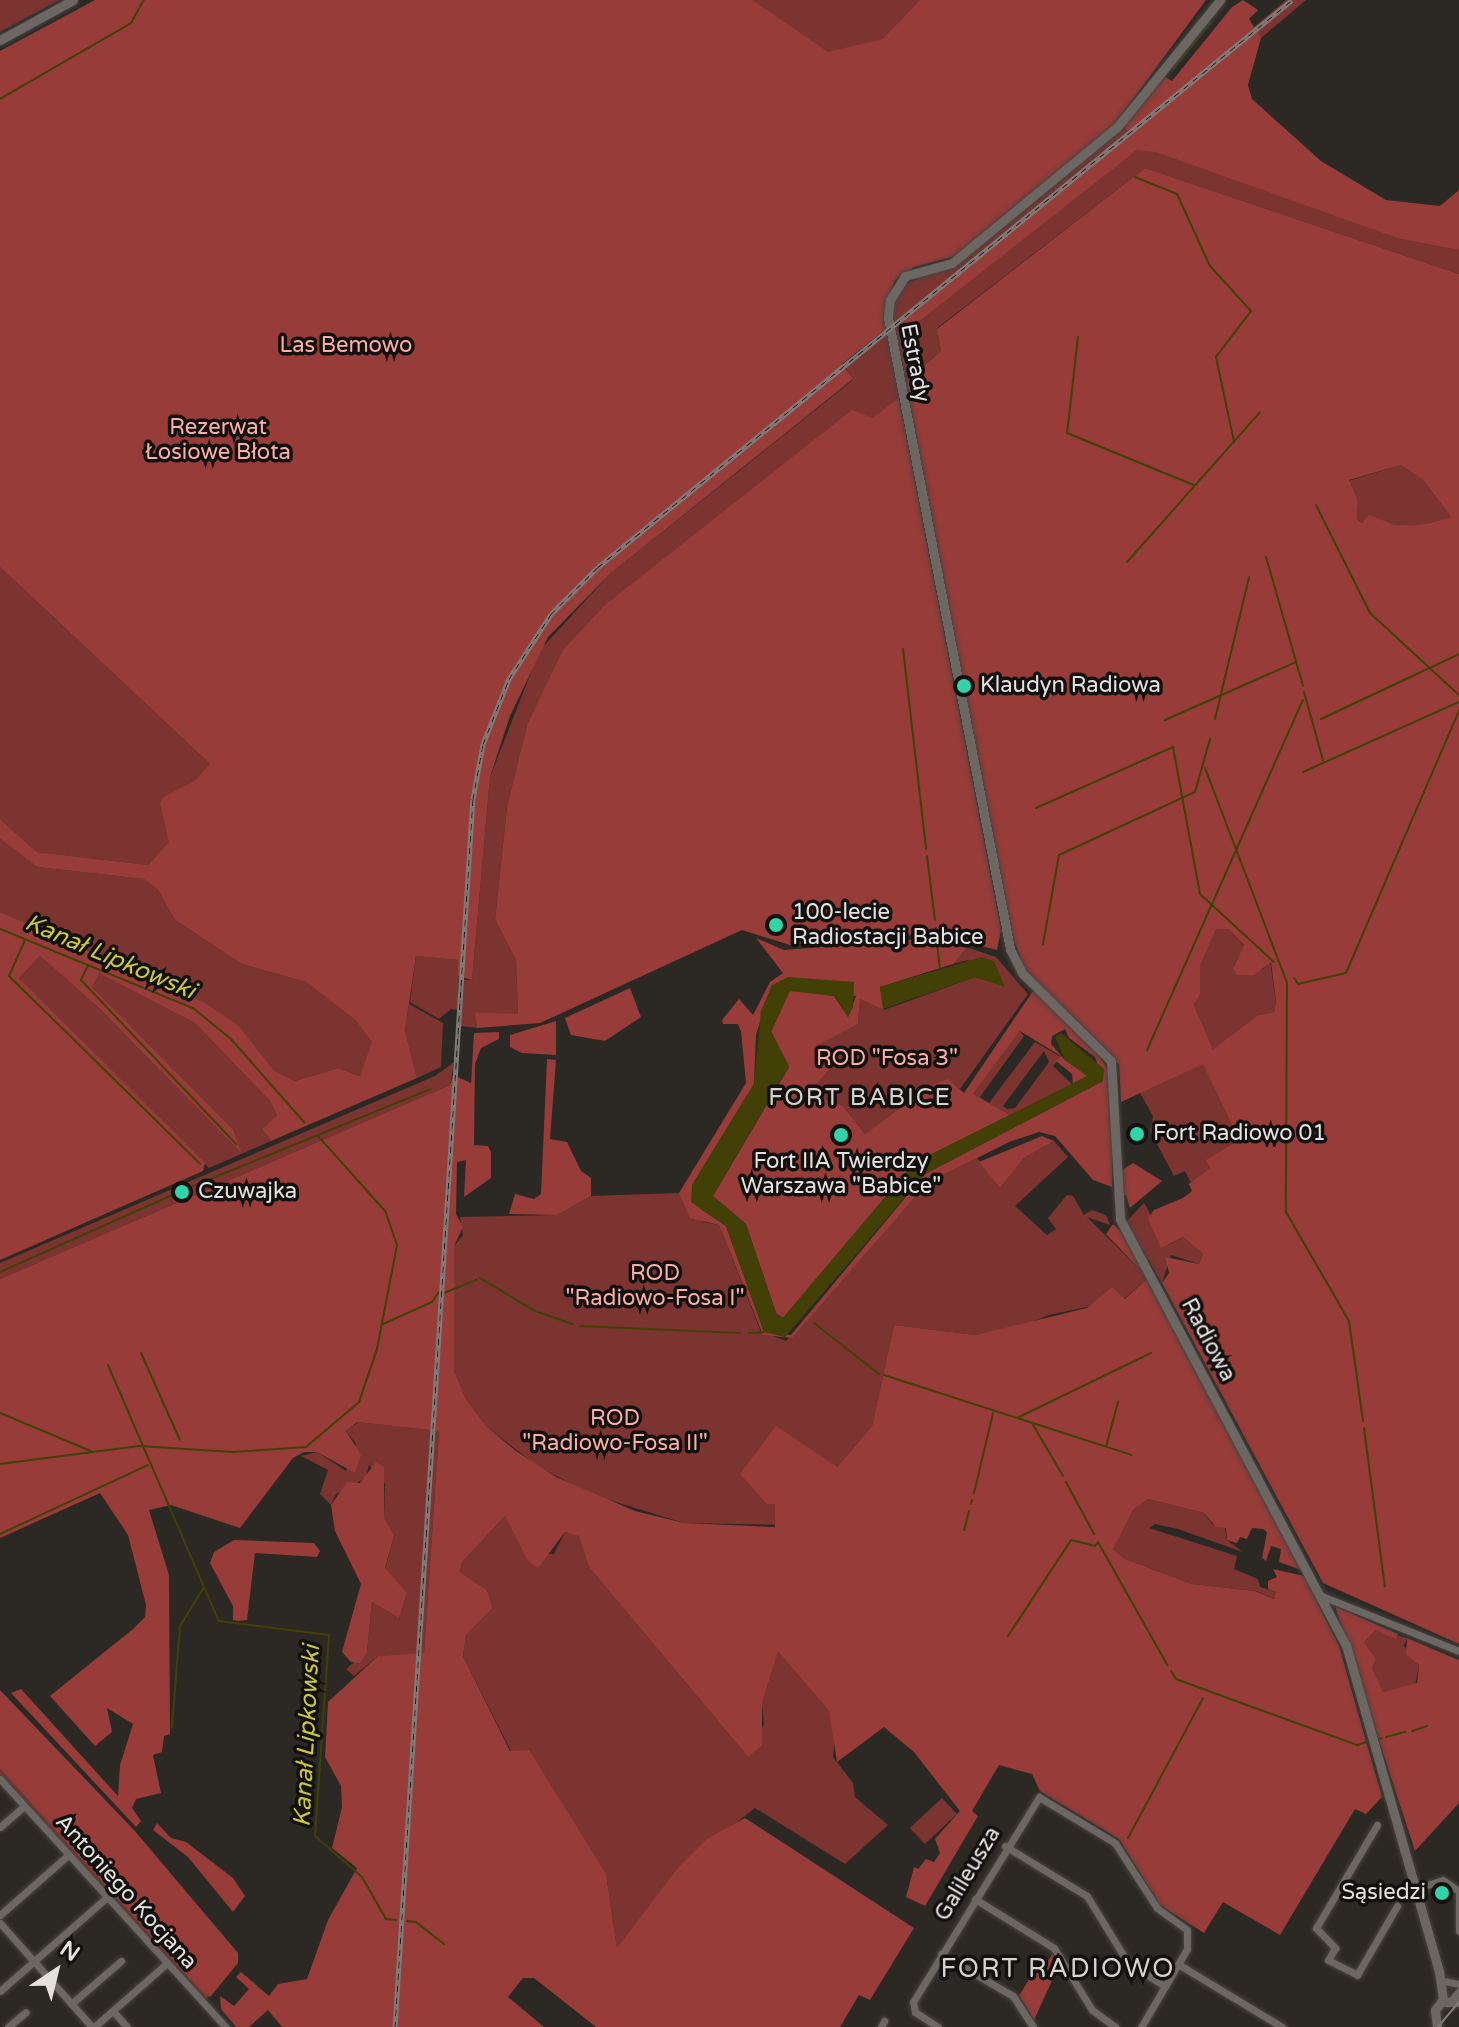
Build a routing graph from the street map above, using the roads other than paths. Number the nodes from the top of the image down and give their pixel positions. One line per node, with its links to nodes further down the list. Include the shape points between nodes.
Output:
1 (73, 0): 5 (main road)
2 (1209, 0): 4 (main road)
3 (1220, 0): 4 (main road, Estrady)
4 (1204, 19): 6 (main road, Estrady, via 1117,127 952,263 905,276 890,300 890,331)
5 (0, 40)
6 (968, 739): 7 (main road, Radiowa, via 1013,957 1034,987 1104,1050 1113,1065 1120,1219)
7 (1322, 1596): 8 (street); 15 (main road, Radiowa, via 1346,1645)
8 (1459, 1651)
9 (0, 1779): 10 (street, Antoniego Kocjana)
10 (24, 1806): 12 (street); 14 (street, Antoniego Kocjana)
11 (1377, 1825): 19 (street, via 1316,1928 1335,1948 1328,1960 1357,1975)
12 (0, 1827)
13 (1005, 1846): 18 (street, Galileusza); 27 (street, Galileusza, via 1032,1802 1043,1798 1109,1838 1157,1908 1182,1925 1190,1941); 31 (street, via 1087,1896 1128,1963)
14 (68, 1855): 17 (street, Antoniego Kocjana); 20 (street)
15 (1415, 1889): 16 (street, via 1443,1880); 28 (main road, Radiowa)
16 (1459, 1892): 22 (street)
17 (107, 1897): 25 (street); 26 (street, Antoniego Kocjana)
18 (975, 1899): 23 (street, Galileusza); 43 (street, via 1054,1948 1092,2010)
19 (1397, 1906)
20 (0, 1915)
21 (0, 1923): 25 (street)
22 (1459, 1931)
23 (941, 1954): 41 (street, Galileusza, via 913,2005); 42 (street, via 1013,1996)
24 (121, 1961): 34 (street)
25 (34, 1962): 32 (street); 34 (street)
26 (167, 1963): 35 (street); 40 (street, Antoniego Kocjana)
27 (1178, 1964): 31 (street); 45 (street)
28 (1439, 1971): 29 (main road, Radiowa); 33 (main road, Radiowa)
29 (1444, 1981): 30 (street); 33 (main road, Radiowa)
30 (1459, 1984)
31 (1165, 1986): 44 (street)
32 (0, 1991)
33 (1455, 1997): 46 (main road, via 1435,2010)
34 (71, 2004): 38 (street)
35 (113, 2011): 38 (street); 39 (street)
36 (26, 2012): 37 (street)
37 (8, 2027)
38 (93, 2027)
39 (127, 2027)
40 (226, 2027)
41 (938, 2027)
42 (1033, 2027)
43 (1115, 2027)
44 (1141, 2027)
45 (1282, 2027)
46 (1437, 2027)

